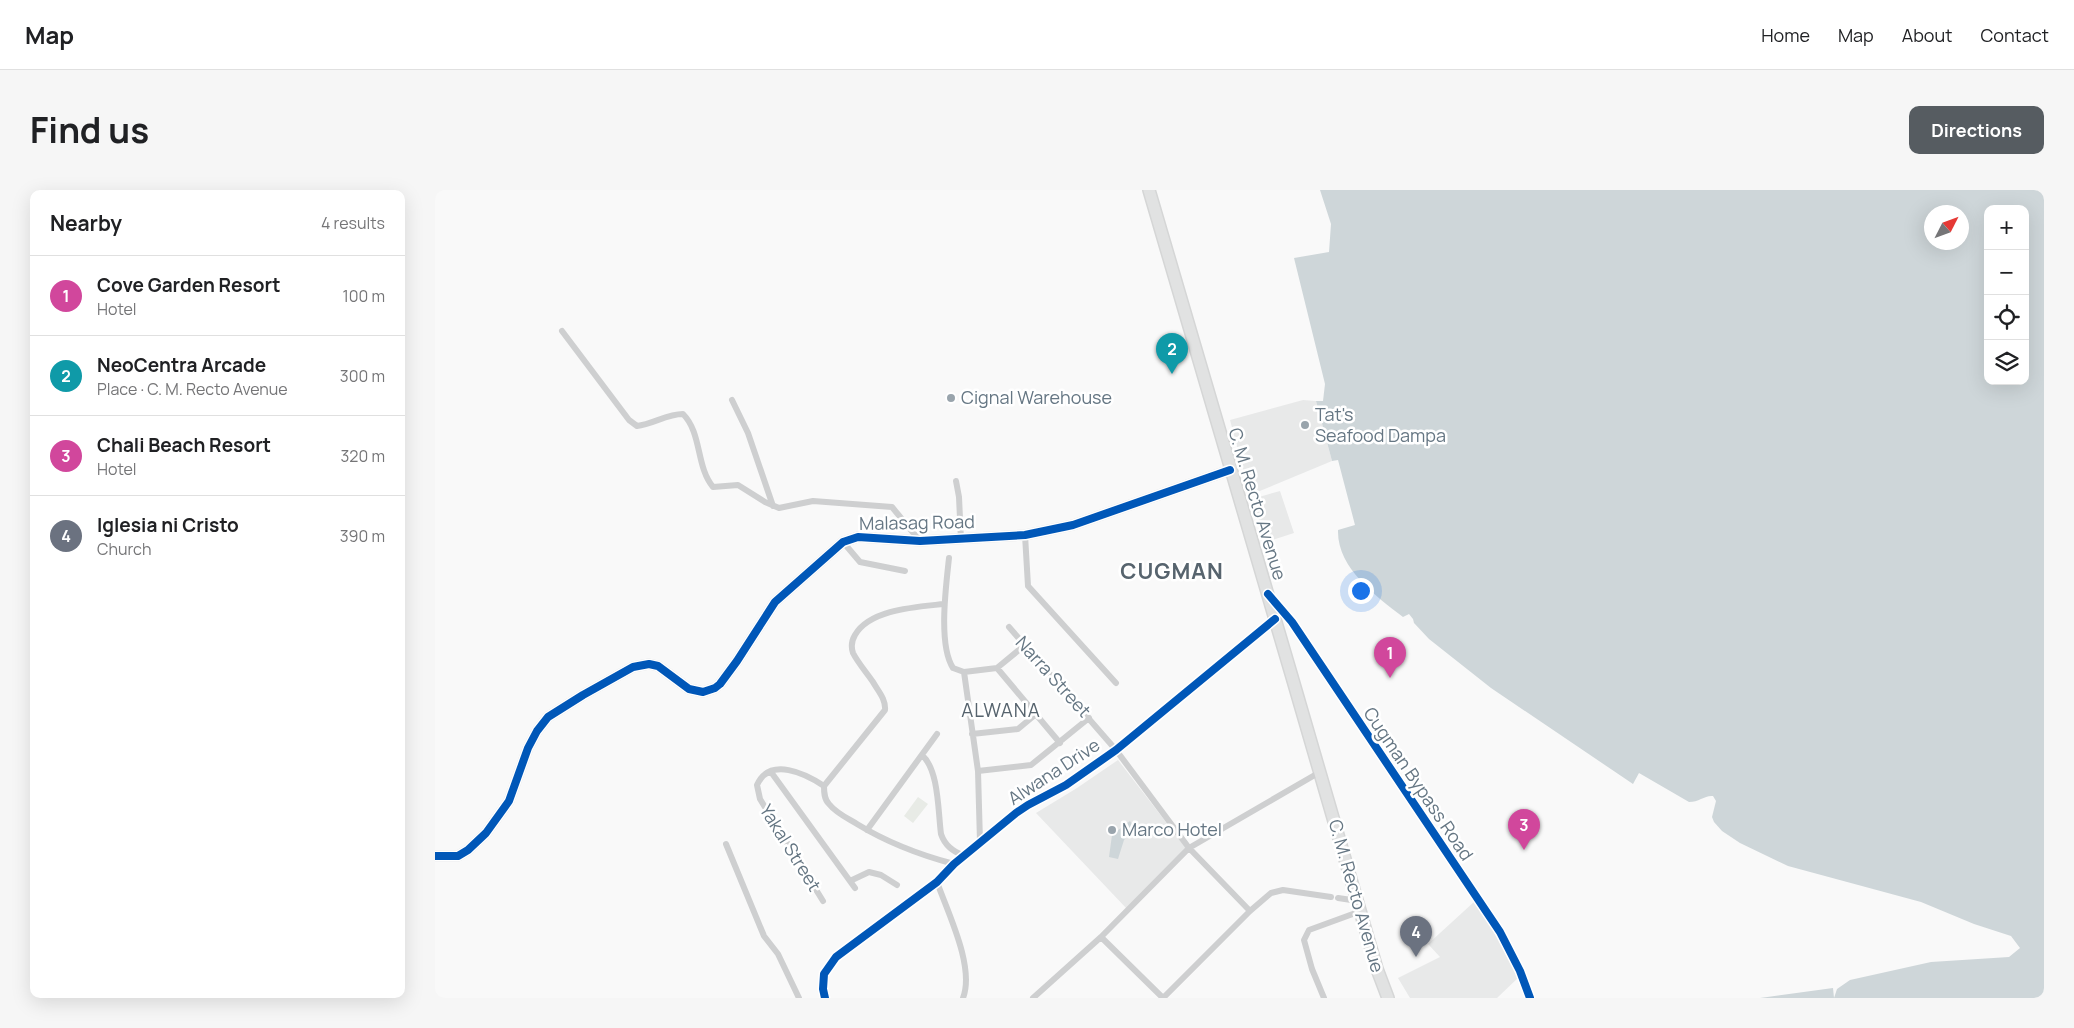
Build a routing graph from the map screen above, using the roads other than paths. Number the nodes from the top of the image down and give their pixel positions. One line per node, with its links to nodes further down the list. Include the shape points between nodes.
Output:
1 (1149, 190): 4 (highway, C. M. Recto Avenue)
2 (562, 331): 6 (street, via 629,420 637,426 683,414 693,431 713,488 738,485)
3 (732, 400): 6 (street, via 748,434)
4 (1230, 470): 7 (street, Malasag Road, via 1073,525); 13 (highway, C. M. Recto Avenue)
5 (956, 481): 8 (street)
6 (773, 506): 9 (street, via 779,508 813,502 892,507)
7 (1025, 535): 8 (street, Malasag Road); 20 (street, via 1028,586)
8 (961, 540): 9 (street, Malasag Road)
9 (920, 541): 10 (street, Malasag Road, via 858,537)
10 (843, 542): 12 (street, via 860,562); 36 (street, Malasag Road, via 775,602 737,661 715,688 703,692 689,689 658,666 642,665 583,694 548,718 528,748 509,801 486,833 458,856)
11 (949, 558): 14 (street)
12 (905, 571)
13 (1268, 594): 15 (highway, C. M. Recto Avenue); 54 (street, Cugman Bypass Road, via 1292,622 1500,932)
14 (944, 604): 19 (street, via 946,653 953,668); 31 (street, via 904,608 867,623 857,632 853,639 853,652 884,700 885,710)
15 (1275, 619): 26 (street, Alwana Drive); 30 (highway, C. M. Recto Avenue)
16 (1009, 628): 17 (street, Narra Street)
17 (1025, 645): 18 (street); 22 (street, Narra Street)
18 (997, 668): 19 (street); 21 (street)
19 (963, 672): 24 (street)
20 (1116, 683)
21 (1036, 714): 24 (street, via 1018,729); 25 (street)
22 (1089, 718): 25 (street); 26 (street, Narra Street)
23 (937, 734): 27 (street)
24 (972, 734): 28 (street)
25 (1060, 743): 28 (street, via 1031,765)
26 (1116, 750): 33 (street, Alwana Drive, via 1066,785 1028,805); 35 (street, Narra Street)
27 (922, 755): 32 (street); 37 (street, via 932,770 943,841)
28 (978, 771): 33 (street)
29 (771, 772): 31 (street, via 801,773); 39 (street); 43 (street, Yakal Street, via 763,776 757,785 760,799)
30 (1320, 772): 35 (street); 44 (highway, C. M. Recto Avenue)
31 (824, 786): 32 (street, via 828,803 839,814)
32 (867, 830): 38 (street, via 908,850)
33 (980, 842): 37 (street, Alwana Drive)
34 (726, 844): 47 (street, via 764,936 778,954)
35 (1189, 848): 45 (street, Narra Street); 46 (street)
36 (435, 856)
37 (964, 856): 38 (street, Alwana Drive)
38 (954, 864): 40 (street, Alwana Drive)
39 (850, 881): 41 (street, via 869,872); 42 (street)
40 (937, 882): 48 (street, Alwana Drive, via 836,957 824,974); 49 (street, via 964,960 967,987)
41 (897, 885)
42 (855, 888)
43 (823, 902)
44 (1360, 906): 45 (street, via 1334,898 1283,890 1266,897); 52 (street, via 1309,930 1305,936 1312,969); 53 (highway, C. M. Recto Avenue)
45 (1250, 911): 51 (street)
46 (1101, 937): 50 (street); 51 (street)
47 (799, 998)
48 (825, 998)
49 (963, 998)
50 (1033, 998)
51 (1163, 998)
52 (1324, 998)
53 (1388, 998)
54 (1531, 998)

